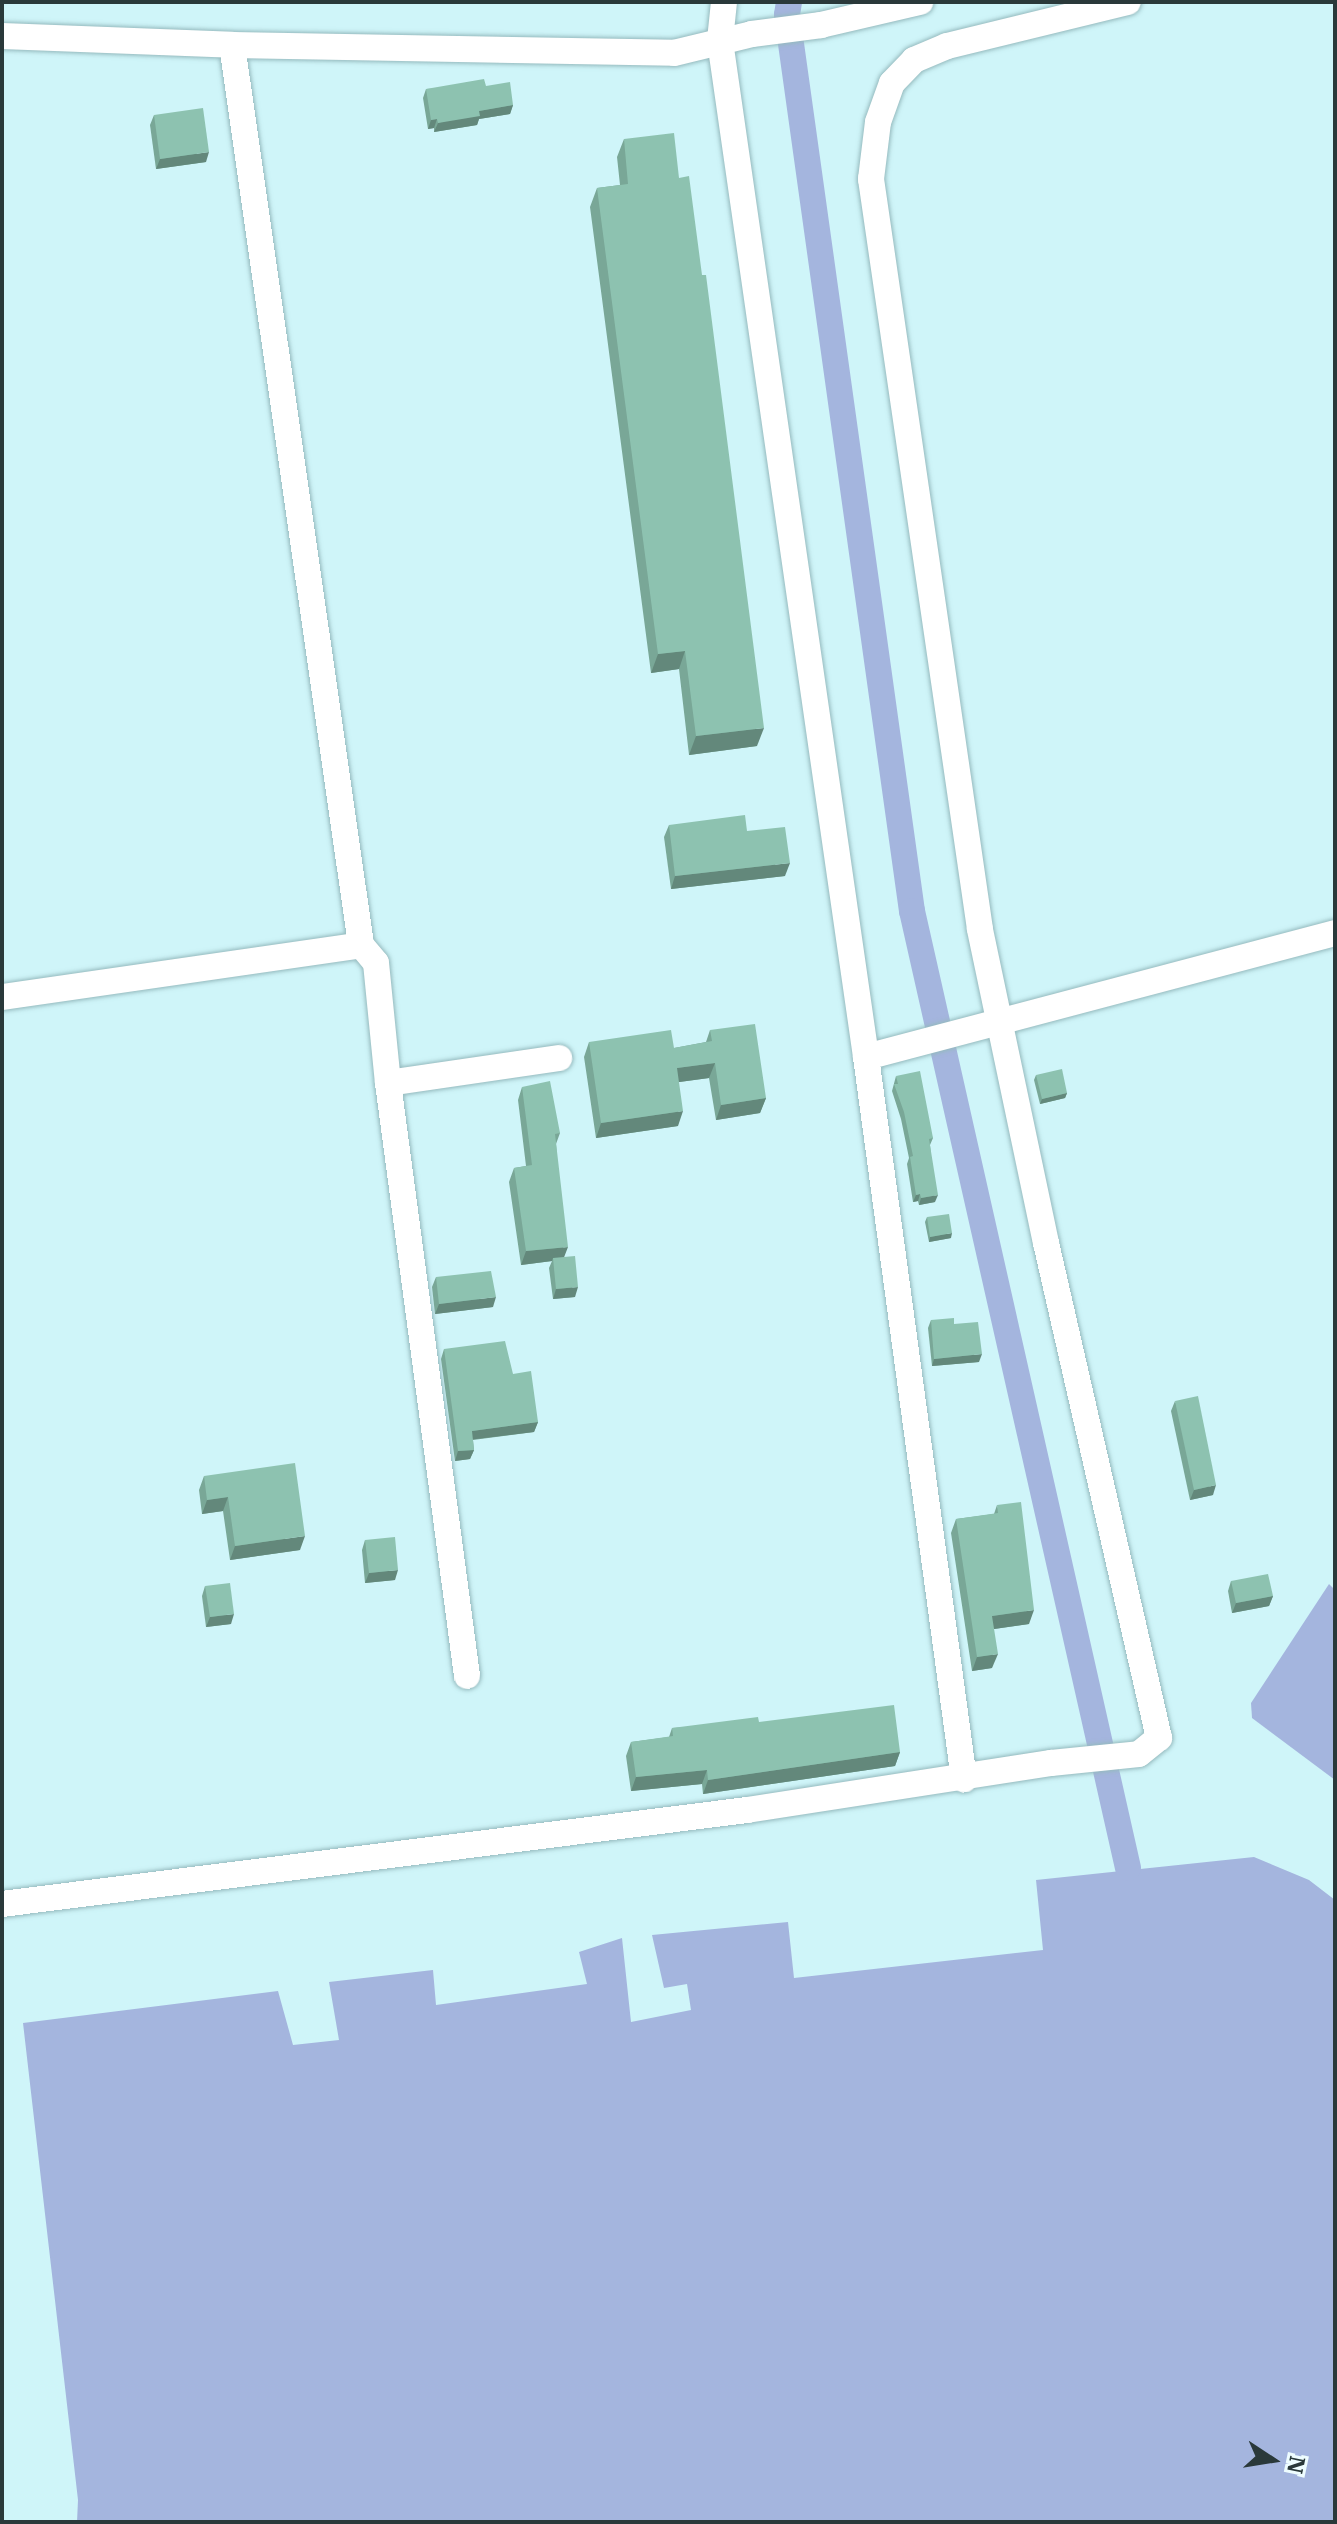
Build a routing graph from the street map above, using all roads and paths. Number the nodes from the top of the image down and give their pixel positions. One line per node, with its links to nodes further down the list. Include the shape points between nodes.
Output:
1 (724, 2): 5 (lane)
2 (920, 2): 5 (lane)
3 (1128, 2): 10 (lane, via 947,46 914,60 892,83 876,136 871,179 980,929)
4 (2, 36): 6 (lane)
5 (720, 41): 6 (lane, via 674,53); 11 (lane)
6 (232, 45): 8 (lane)
7 (1335, 933): 10 (lane)
8 (361, 945): 9 (lane); 13 (lane, via 376,963)
9 (2, 997)
10 (988, 1024): 11 (lane); 15 (lane, via 1159,1738 1139,1754)
11 (870, 1056): 15 (lane)
12 (559, 1058): 13 (lane)
13 (388, 1083): 14 (lane)
14 (467, 1676)
15 (964, 1779): 16 (lane)
16 (2, 1904)

